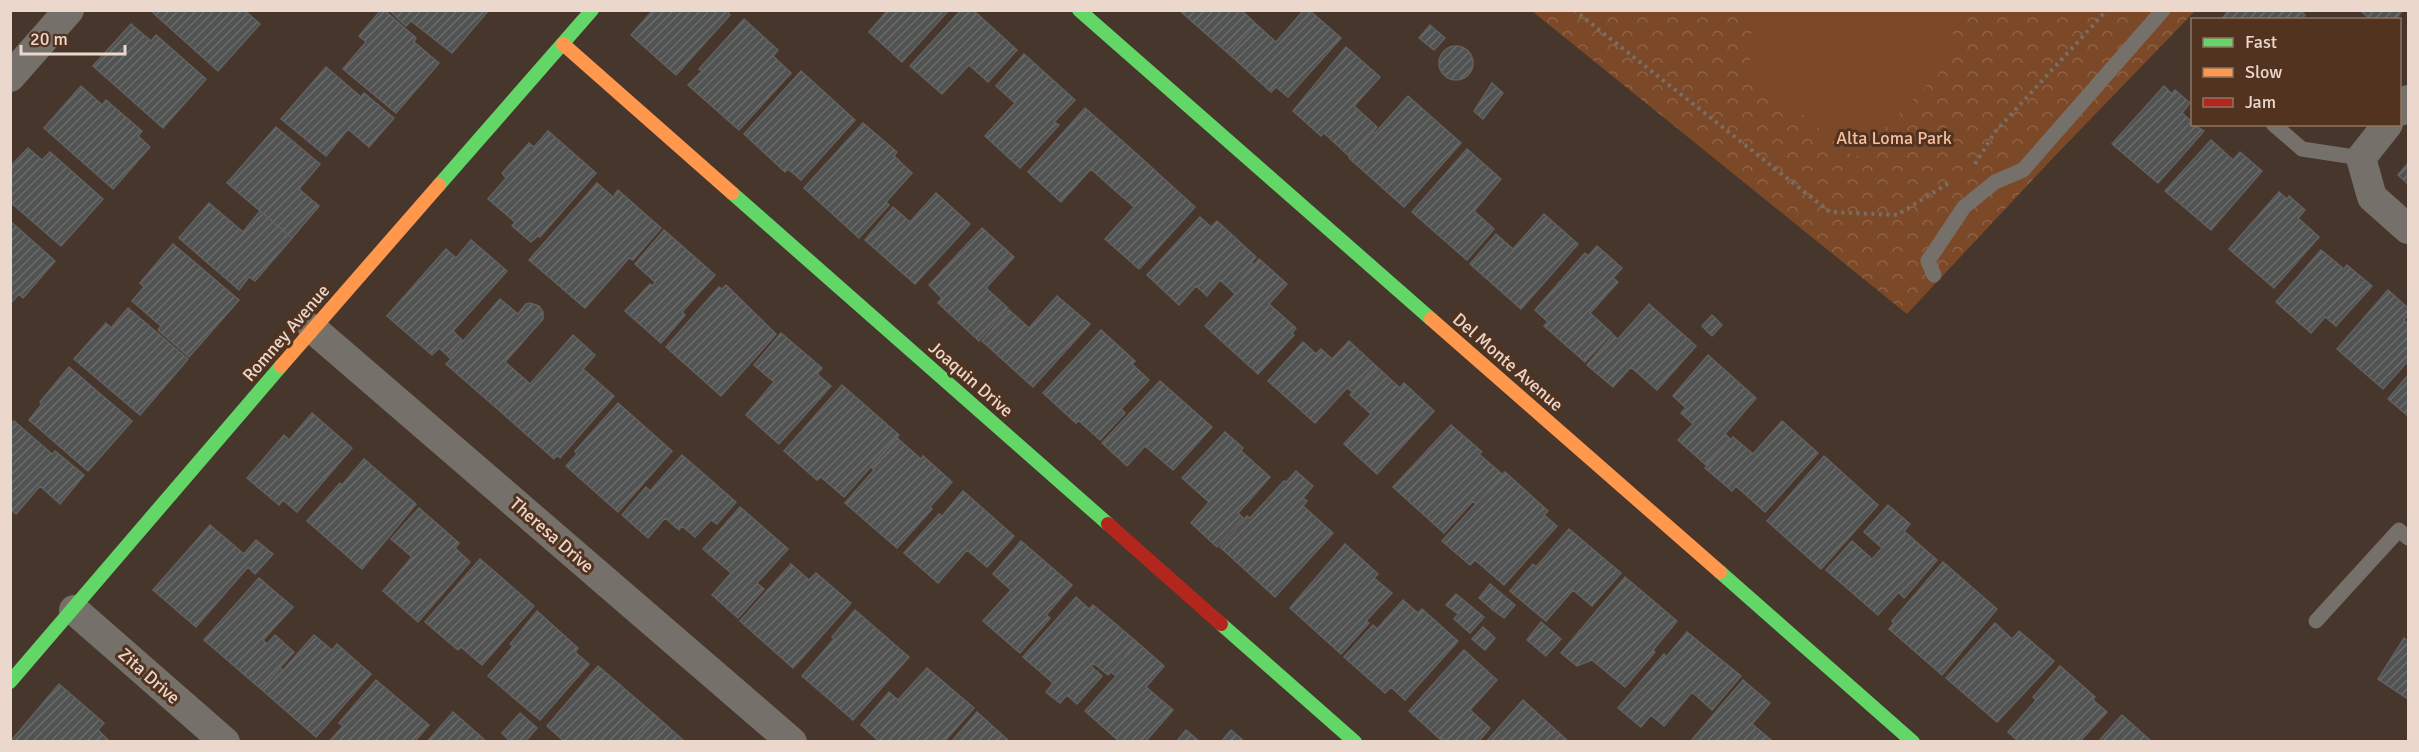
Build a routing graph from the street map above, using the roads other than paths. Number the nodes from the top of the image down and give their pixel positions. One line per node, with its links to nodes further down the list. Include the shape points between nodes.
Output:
1 (69, 10): 6 (street)
2 (592, 10): 5 (street, Romney Avenue)
3 (1079, 10): 20 (street, Del Monte Avenue)
4 (2163, 10): 11 (lane, via 2023,170 1995,182 1967,205 1928,261)
5 (563, 45): 12 (street, Romney Avenue); 19 (street, Joaquin Drive)
6 (10, 77)
7 (2275, 126): 9 (lane, via 2302,150)
8 (2386, 126): 9 (street)
9 (2361, 158): 10 (street, via 2373,196)
10 (2409, 229)
11 (1934, 274)
12 (313, 329): 14 (street, Romney Avenue); 18 (street, Theresa Drive)
13 (2409, 538): 15 (lane, via 2399,530)
14 (74, 610): 16 (street, Romney Avenue); 17 (street, Zita Drive)
15 (2316, 621)
16 (10, 682)
17 (225, 741)
18 (792, 741)
19 (1356, 741)
20 (1912, 741)

